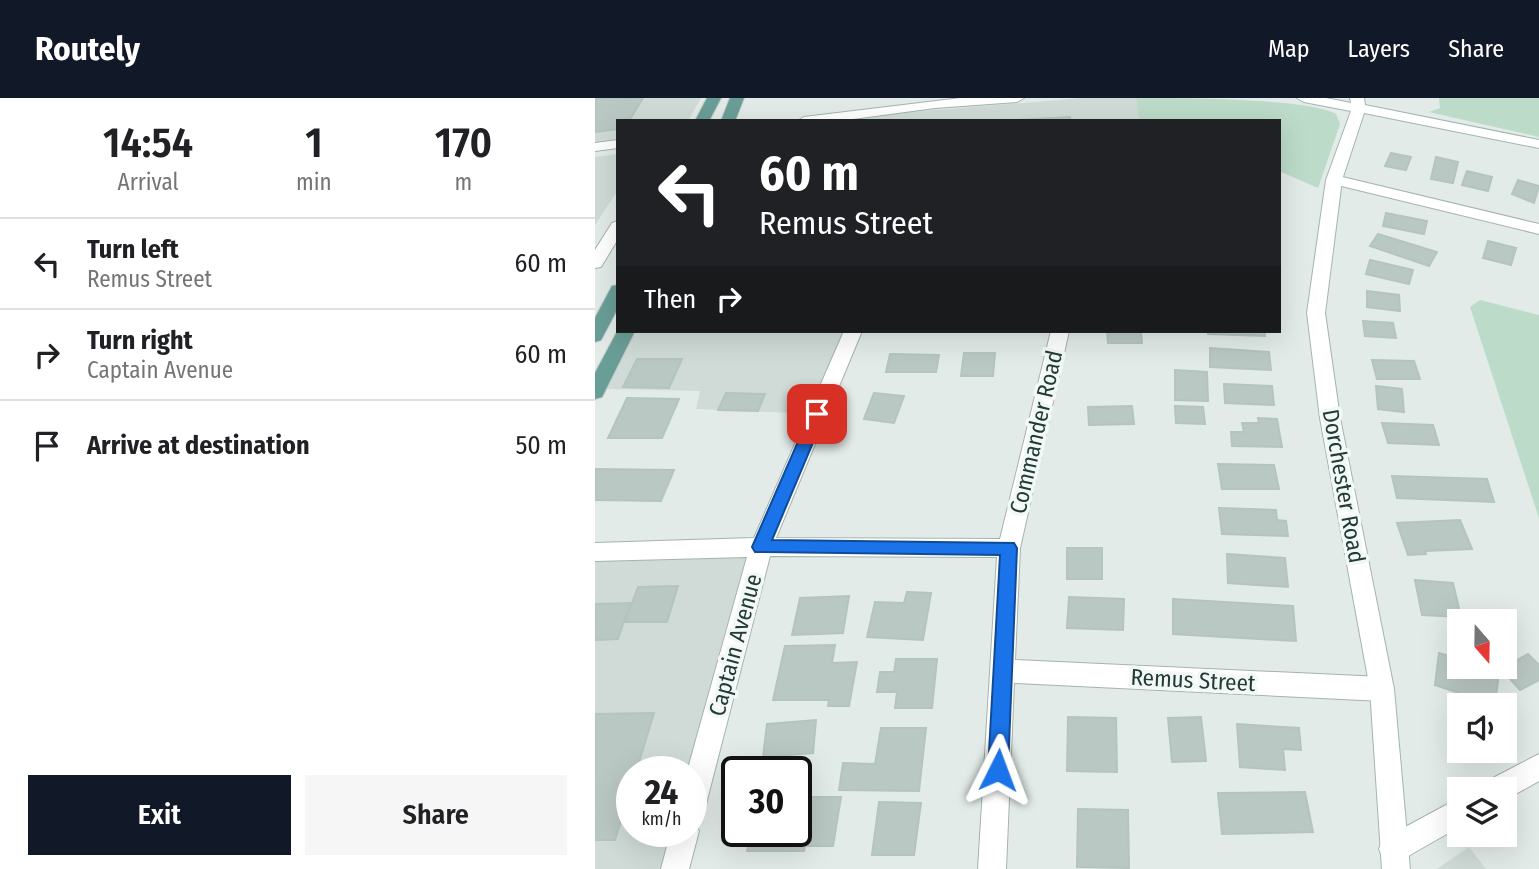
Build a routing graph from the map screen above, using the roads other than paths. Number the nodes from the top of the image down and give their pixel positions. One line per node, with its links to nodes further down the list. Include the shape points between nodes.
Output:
1 (714, 98): 6 (main road)
2 (737, 98): 7 (main road)
3 (1017, 98): 8 (street)
4 (1304, 98): 5 (street)
5 (1364, 101): 10 (street); 12 (street, Dorchester Road)
6 (703, 119)
7 (729, 119)
8 (819, 119)
9 (616, 144): 11 (street)
10 (1539, 144)
11 (595, 148)
12 (1334, 180): 14 (street); 26 (street, Dorchester Road, via 1317,313 1330,418)
13 (616, 229): 15 (street)
14 (1539, 229)
15 (595, 263)
16 (616, 294): 20 (main road)
17 (625, 333): 21 (main road)
18 (852, 333): 22 (street, Captain Avenue)
19 (1060, 333): 23 (street, Commander Road)
20 (595, 336)
21 (595, 392)
22 (761, 547): 23 (street); 24 (street); 27 (street, Captain Avenue)
23 (1009, 548): 25 (street, Commander Road)
24 (595, 552)
25 (1004, 671): 26 (street, Remus Street); 34 (street, Commander Road)
26 (1382, 689): 32 (street, Dorchester Road)
27 (705, 756)
28 (1539, 767): 29 (street)
29 (1517, 779)
30 (1447, 821): 32 (street)
31 (681, 847): 33 (street)
32 (1395, 859)
33 (675, 869)
34 (992, 869)

